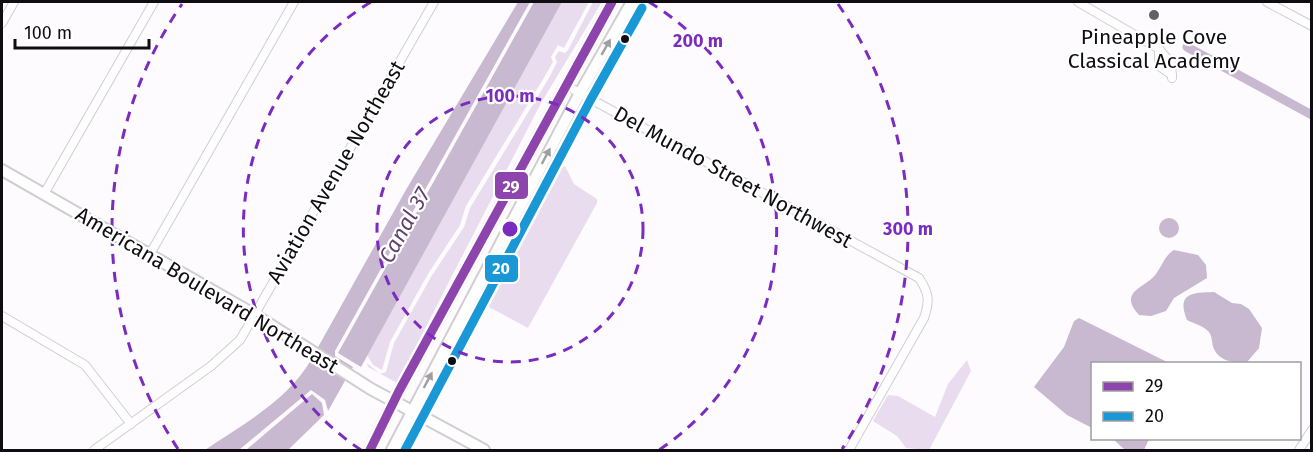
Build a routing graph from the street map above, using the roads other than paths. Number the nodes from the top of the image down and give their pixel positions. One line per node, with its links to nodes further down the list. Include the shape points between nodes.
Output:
1 (14, 2): 9 (street)
2 (154, 2): 15 (street)
3 (294, 2): 16 (street)
4 (434, 2): 17 (street, Aviation Avenue Northeast)
5 (612, 2): 12 (main road)
6 (632, 2): 13 (main road, one-way to 6)
7 (1078, 2): 11 (street, via 1159,49 1159,66)
8 (1268, 2): 10 (street)
9 (2, 23)
10 (1311, 26)
11 (1172, 77)
12 (565, 85): 13 (street, Del Mundo Street Northwest); 19 (main road)
13 (580, 93): 20 (main road, one-way to 13); 27 (street, Del Mundo Street Northwest, via 919,279 928,291 924,318)
14 (2, 170): 15 (main road, Americana Boulevard Northeast)
15 (44, 194): 16 (main road, Americana Boulevard Northeast)
16 (150, 254): 17 (main road, Americana Boulevard Northeast)
17 (255, 315): 19 (main road, Americana Boulevard Northeast); 21 (street, Aviation Avenue Northeast, via 228,353)
18 (2, 316): 21 (street, via 86,365)
19 (394, 400): 20 (main road, Americana Boulevard Northeast); 24 (main road)
20 (412, 411): 25 (main road); 26 (main road, Americana Boulevard Northeast)
21 (131, 424): 23 (street, Aviation Avenue Northeast)
22 (1311, 429): 28 (street)
23 (94, 450)
24 (370, 450)
25 (392, 450)
26 (484, 450)
27 (849, 450)
28 (1299, 450)

